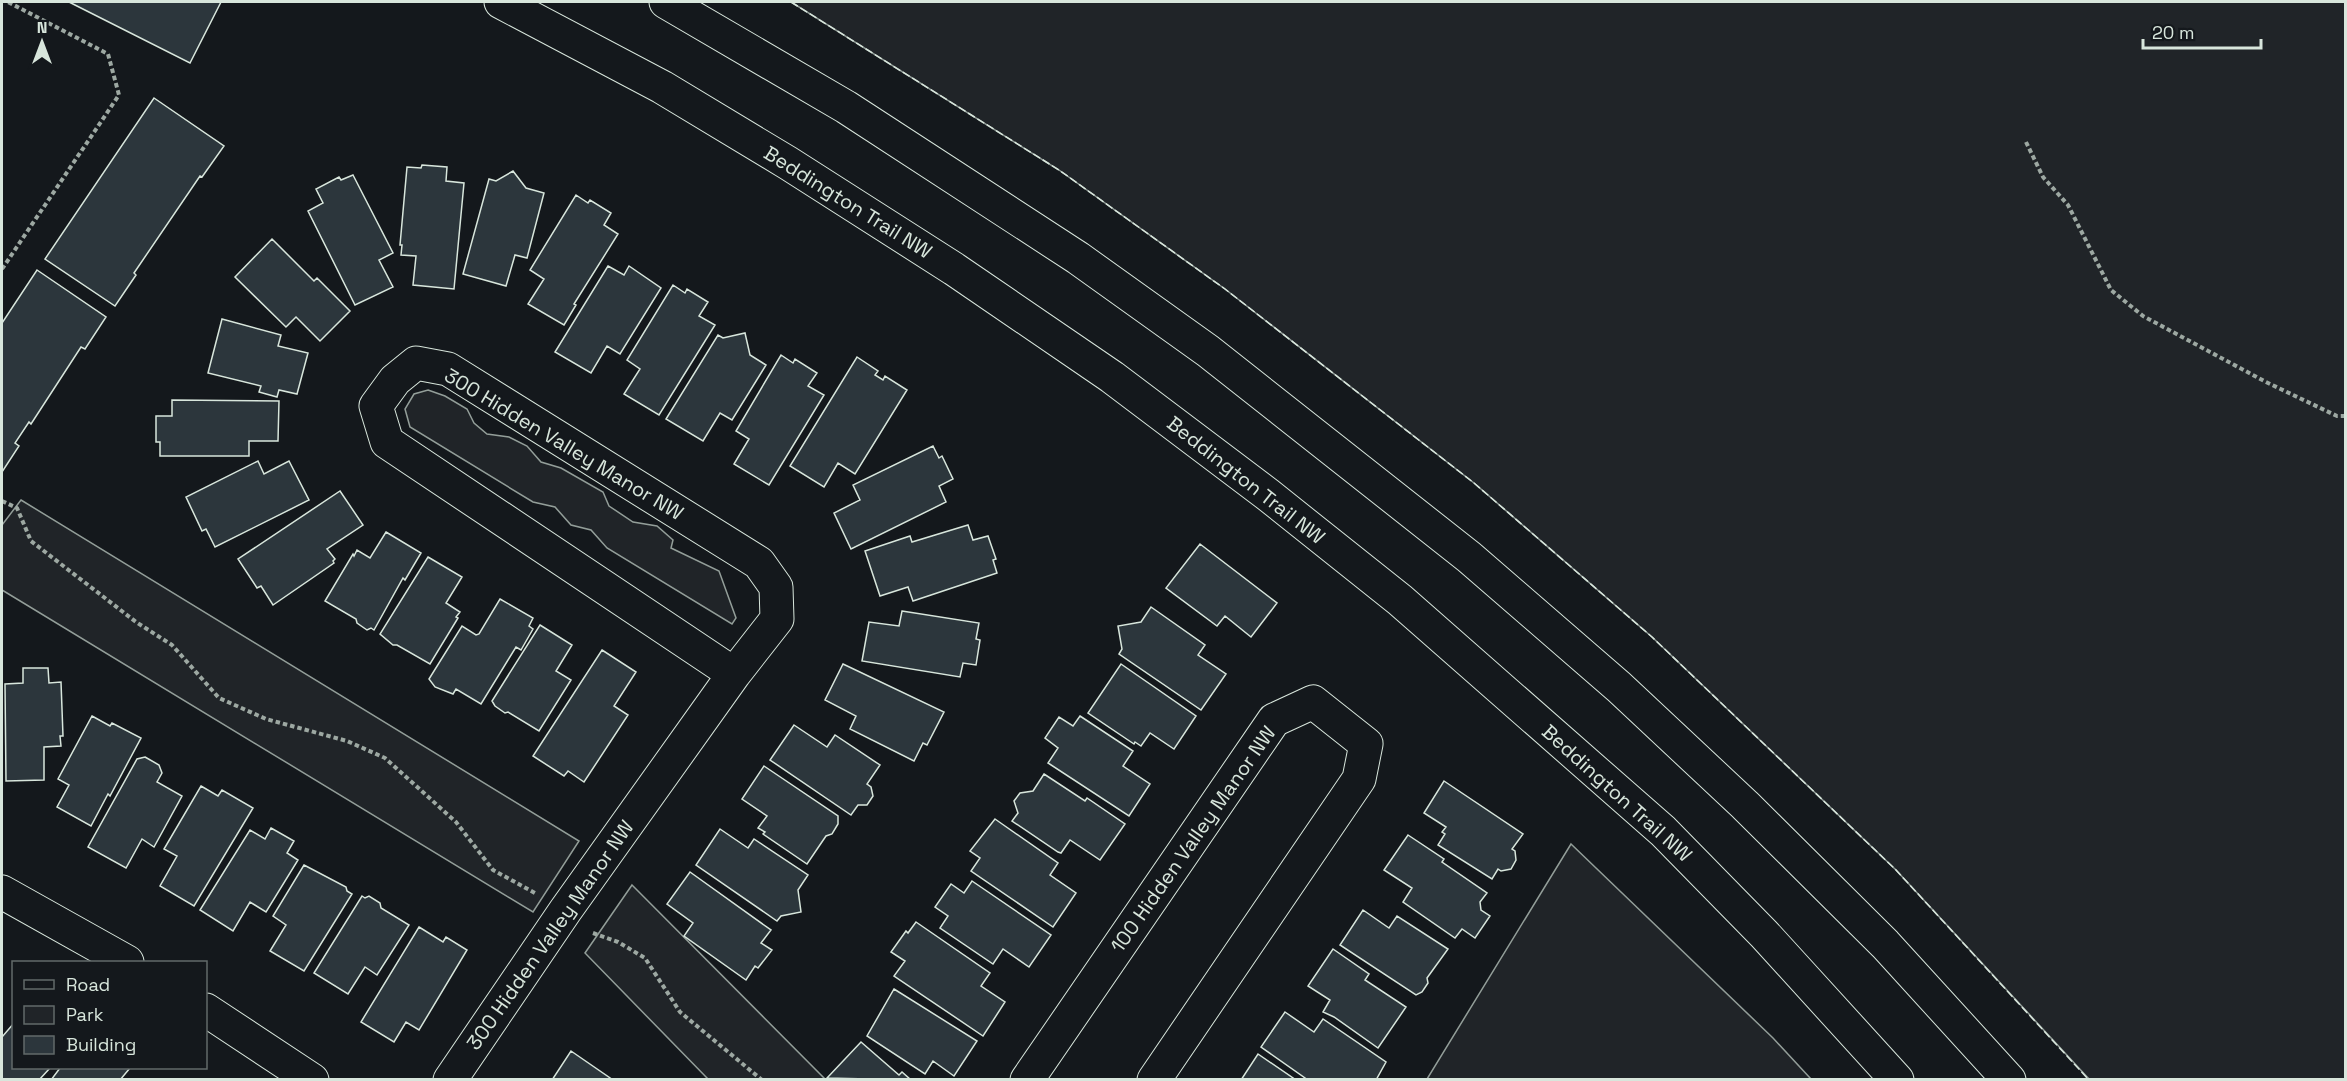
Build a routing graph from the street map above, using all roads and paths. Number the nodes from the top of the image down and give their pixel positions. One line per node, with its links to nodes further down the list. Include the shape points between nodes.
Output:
1 (8, 2): 5 (path, via 108,54 119,95)
2 (501, 2): 18 (main road, Beddington Trail NW, via 662,87 954,269 1112,377 1267,494 1400,600 1663,831 1764,934)
3 (666, 2): 19 (main road, via 846,107 1078,258 1208,351 1469,558 1619,687 1745,805 1885,944)
4 (2026, 142): 6 (path, via 2043,177 2068,205 2111,290 2143,315 2266,382 2337,416)
5 (2, 269)
6 (2346, 416)
7 (2, 501): 10 (path, via 17,508 31,541 172,645 219,698 266,719 347,741 385,758 456,822 493,870)
8 (734, 674): 8 (main road, 300 Hidden Valley Manor NW, via 777,619 776,587 759,563 448,369 417,363 395,380 376,406 387,442); 10 (main road, 300 Hidden Valley Manor NW)
9 (2, 892): 11 (main road)
10 (565, 911): 14 (main road, 300 Hidden Valley Manor NW); 15 (path, via 597,936 618,942 645,958 680,1012)
11 (123, 961)
12 (207, 1011): 13 (main road)
13 (312, 1080)
14 (450, 1080)
15 (762, 1080)
16 (1027, 1080): 17 (main road, 100 Hidden Valley Manor NW, via 1274,720 1313,702 1366,744 1359,779)
17 (1154, 1080)
18 (1897, 1080)
19 (2009, 1080)

